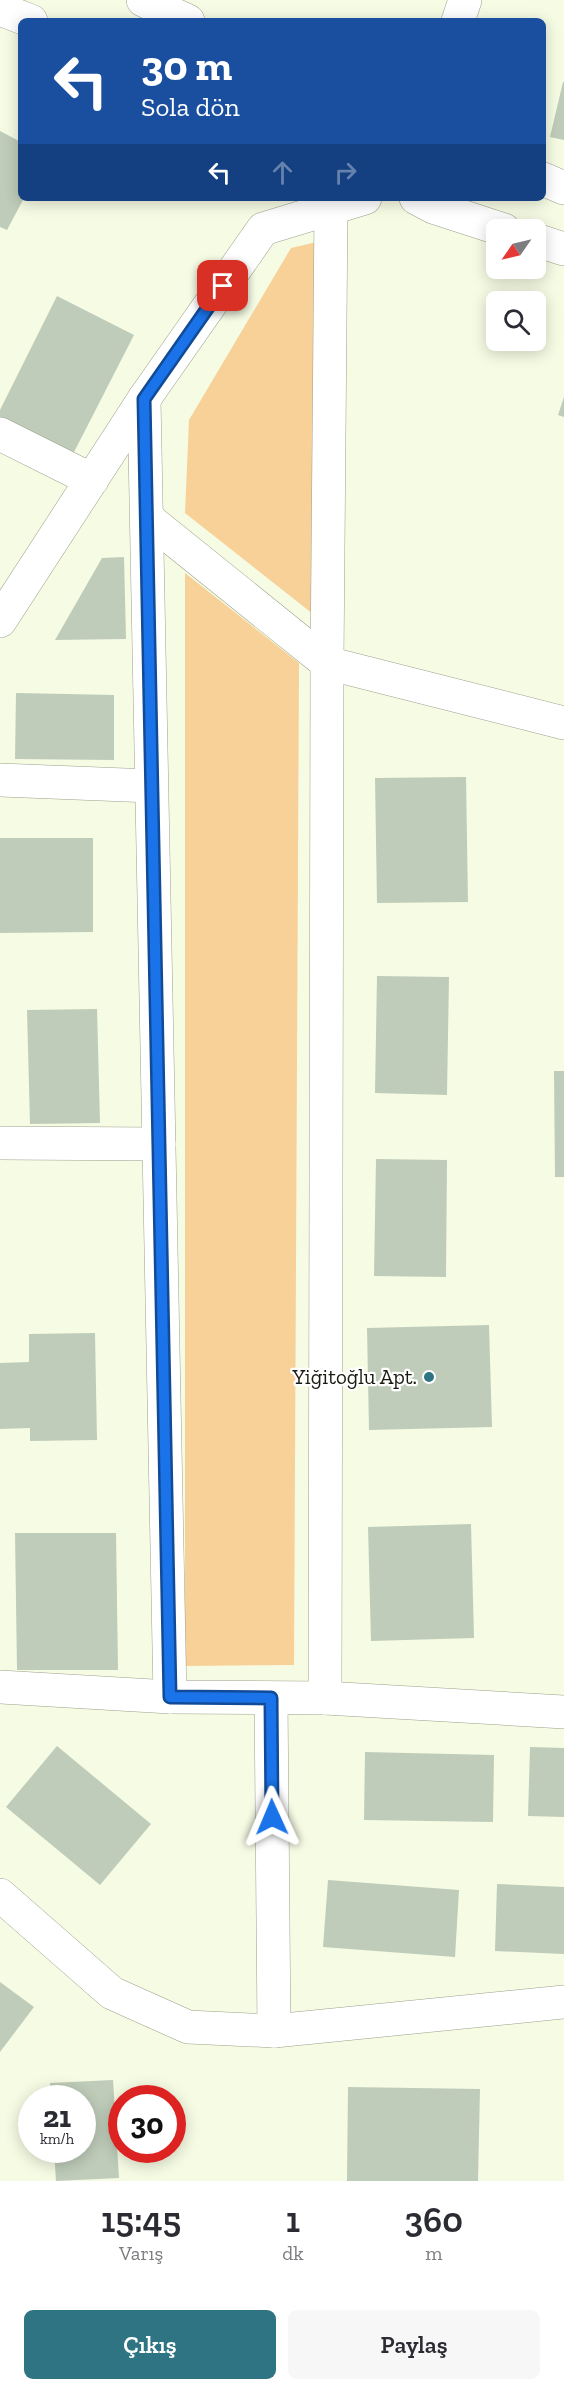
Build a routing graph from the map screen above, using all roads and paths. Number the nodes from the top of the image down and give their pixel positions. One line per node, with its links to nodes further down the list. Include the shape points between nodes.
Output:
1 (143, 0): 4 (street)
2 (465, 0): 6 (street)
3 (0, 9): 5 (street)
4 (179, 12)
5 (23, 18)
6 (459, 18)
7 (546, 180): 8 (street)
8 (564, 188)
9 (355, 201): 11 (street)
10 (422, 201): 13 (street)
11 (331, 208): 12 (street); 21 (street)
12 (265, 214): 16 (street)
13 (486, 224)
14 (546, 243): 15 (street)
15 (564, 249)
16 (144, 399): 18 (street); 19 (street)
17 (0, 434): 18 (street)
18 (92, 480): 20 (street)
19 (147, 518): 21 (street); 24 (street)
20 (0, 621)
21 (327, 663): 22 (street); 30 (street)
22 (564, 723)
23 (0, 780): 24 (street)
24 (151, 786): 26 (street)
25 (0, 1143): 26 (street)
26 (159, 1144): 28 (street)
27 (0, 1687): 28 (street)
28 (170, 1697): 29 (street)
29 (271, 1698): 30 (street); 34 (street)
30 (325, 1698): 31 (street)
31 (564, 1712)
32 (0, 1895): 34 (street, via 112,1993 188,2027)
33 (564, 2002): 34 (street)
34 (274, 2031)

